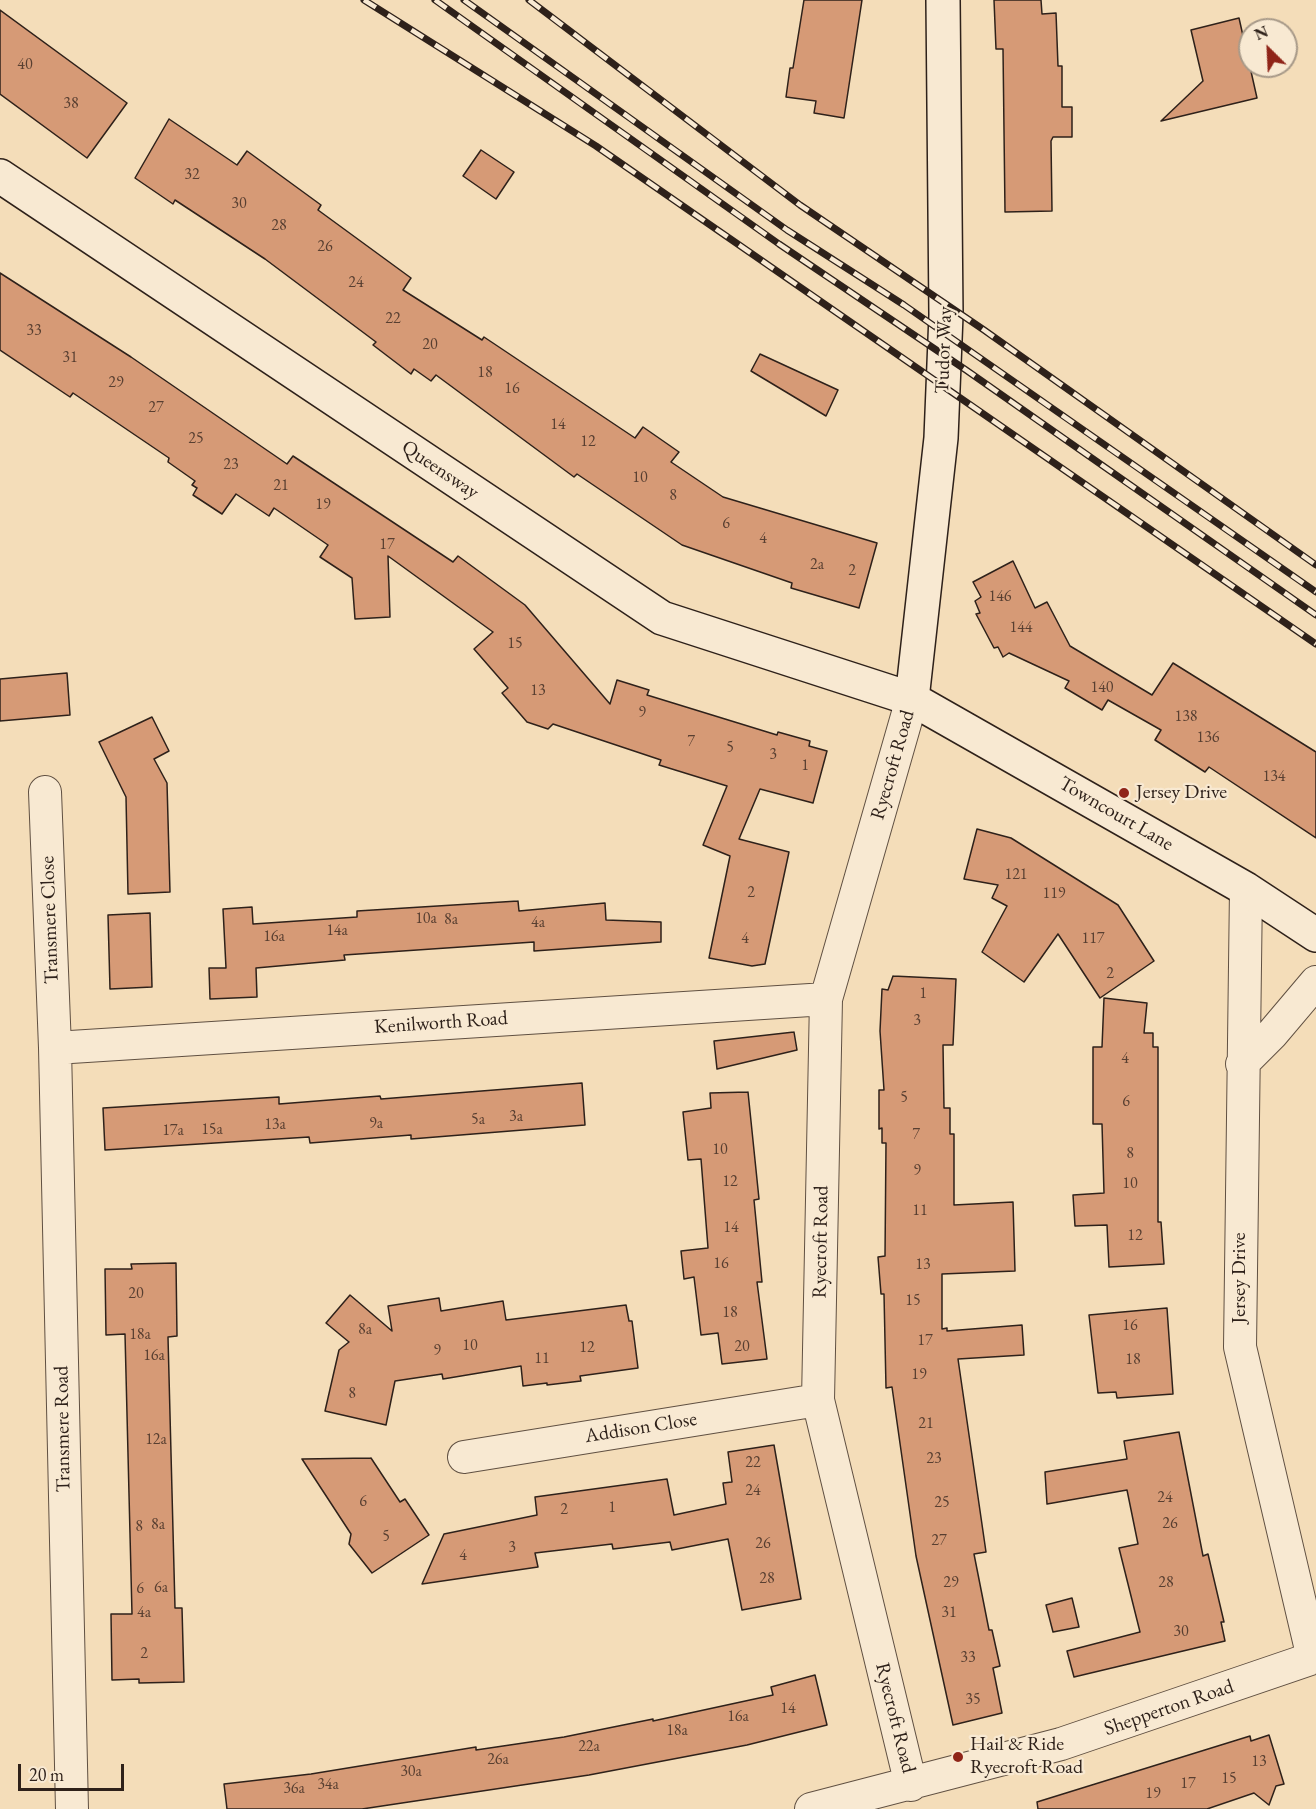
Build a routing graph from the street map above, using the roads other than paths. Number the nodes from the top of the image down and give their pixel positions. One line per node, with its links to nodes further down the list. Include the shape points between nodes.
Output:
1 (943, 0): 3 (street, Tudor Way, via 946,315 941,438)
2 (0, 176): 3 (street, Queensway, via 662,618)
3 (912, 699): 5 (street, Towncourt Lane); 8 (street, Ryecroft Road)
4 (45, 792): 9 (street, Transmere Close)
5 (1246, 889): 6 (street, Towncourt Lane); 10 (street, Jersey Drive)
6 (1316, 935)
7 (1316, 982): 10 (street)
8 (826, 999): 9 (street, Kenilworth Road); 11 (street, Ryecroft Road)
9 (55, 1048): 15 (street, Transmere Road)
10 (1242, 1064): 13 (street, Jersey Drive, via 1240,1347)
11 (818, 1400): 12 (street, Addison Close); 14 (street, Ryecroft Road)
12 (464, 1457)
13 (1315, 1658): 14 (street, Shepperton Road, via 1062,1744)
14 (911, 1785): 16 (street, Shepperton Road)
15 (72, 1809)
16 (811, 1809)

